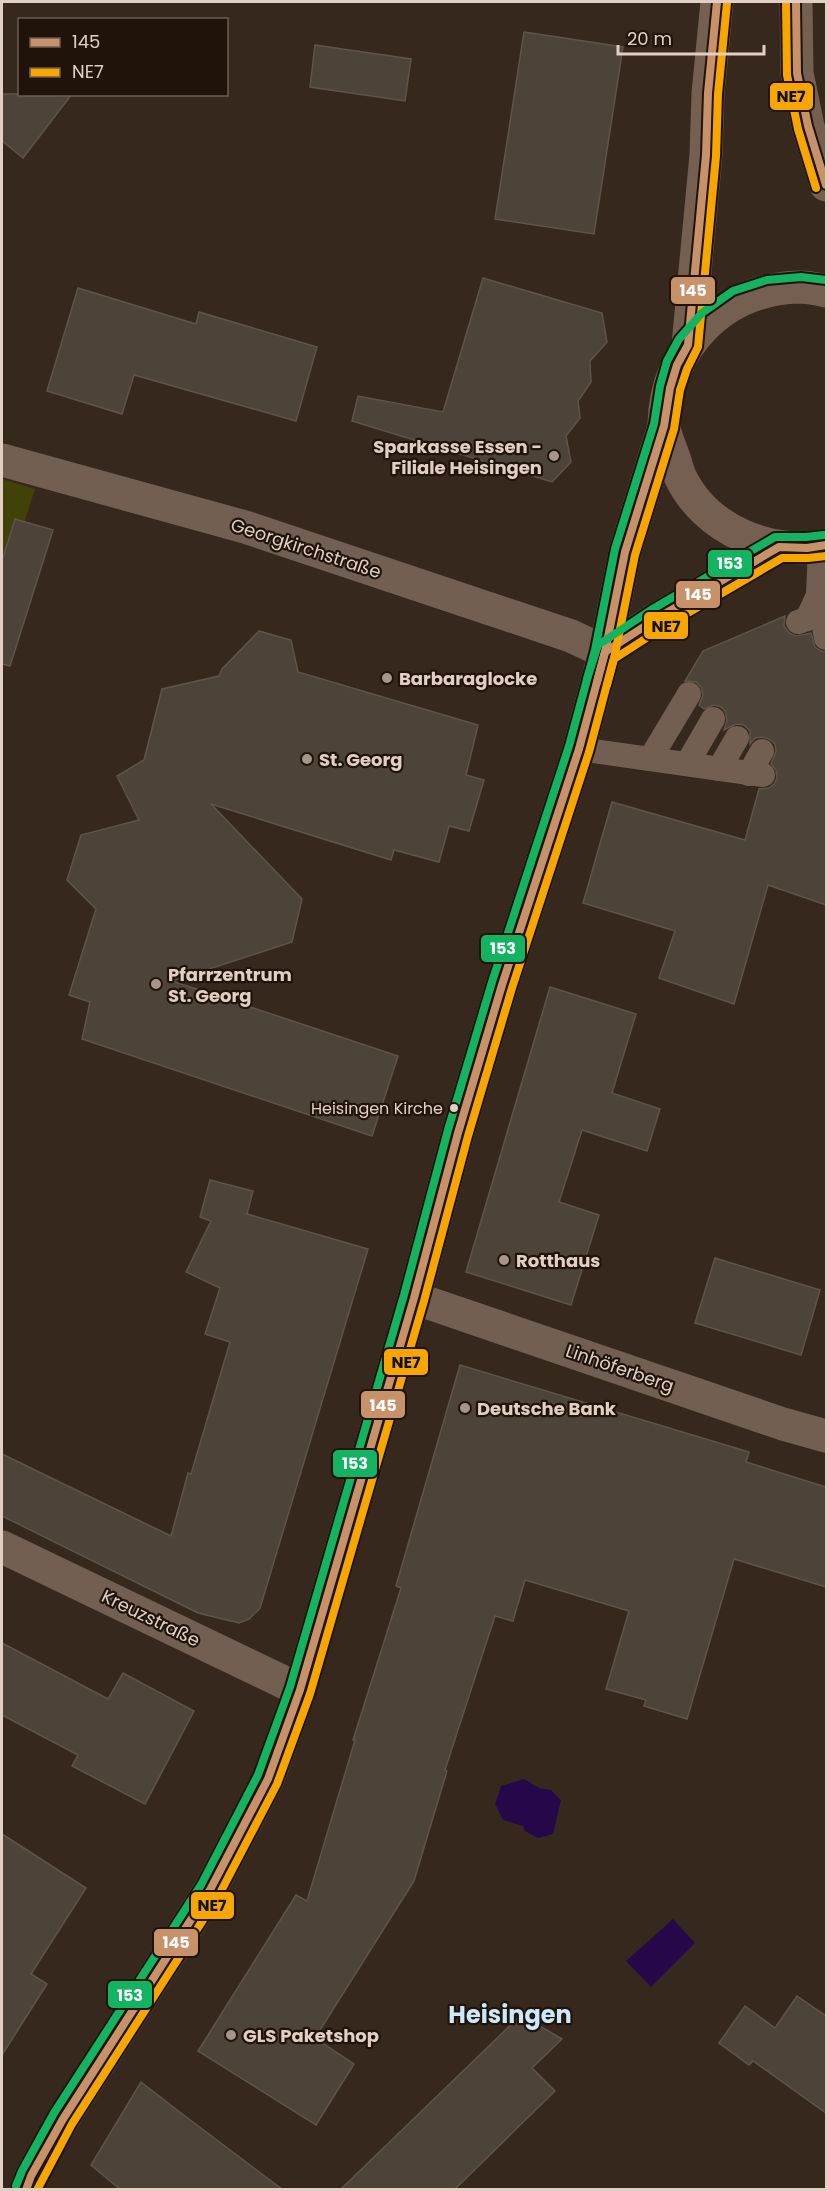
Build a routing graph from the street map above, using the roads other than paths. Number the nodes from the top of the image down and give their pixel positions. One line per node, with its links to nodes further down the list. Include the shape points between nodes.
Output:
1 (717, 2): 5 (main road)
2 (796, 2): 3 (main road, via 797,73)
3 (826, 185)
4 (826, 291): 5 (main road, via 801,287 768,290 737,301 709,320)
5 (688, 345): 6 (main road, via 670,388)
6 (664, 426): 9 (main road, via 681,477 712,516 729,530); 13 (street, via 625,552)
7 (2, 459): 13 (street, Georgkirchstraße, via 245,527 571,636)
8 (823, 546): 9 (main road); 10 (lane)
9 (780, 547): 13 (street)
10 (818, 595): 11 (lane); 12 (lane)
11 (802, 622)
12 (826, 638)
13 (605, 652): 17 (street)
14 (689, 694): 18 (lane)
15 (713, 719): 19 (lane)
16 (737, 738): 21 (lane)
17 (579, 749): 18 (lane); 22 (street, via 502,985)
18 (650, 759): 19 (lane)
19 (687, 764): 21 (lane)
20 (758, 766): 21 (lane)
21 (719, 769)
22 (414, 1298): 23 (street, Linhöferberg); 25 (street)
23 (826, 1436)
24 (2, 1547): 25 (street, Kreuzstraße)
25 (300, 1690): 26 (street, via 268,1779 230,1854 63,2119)
26 (27, 2190)

